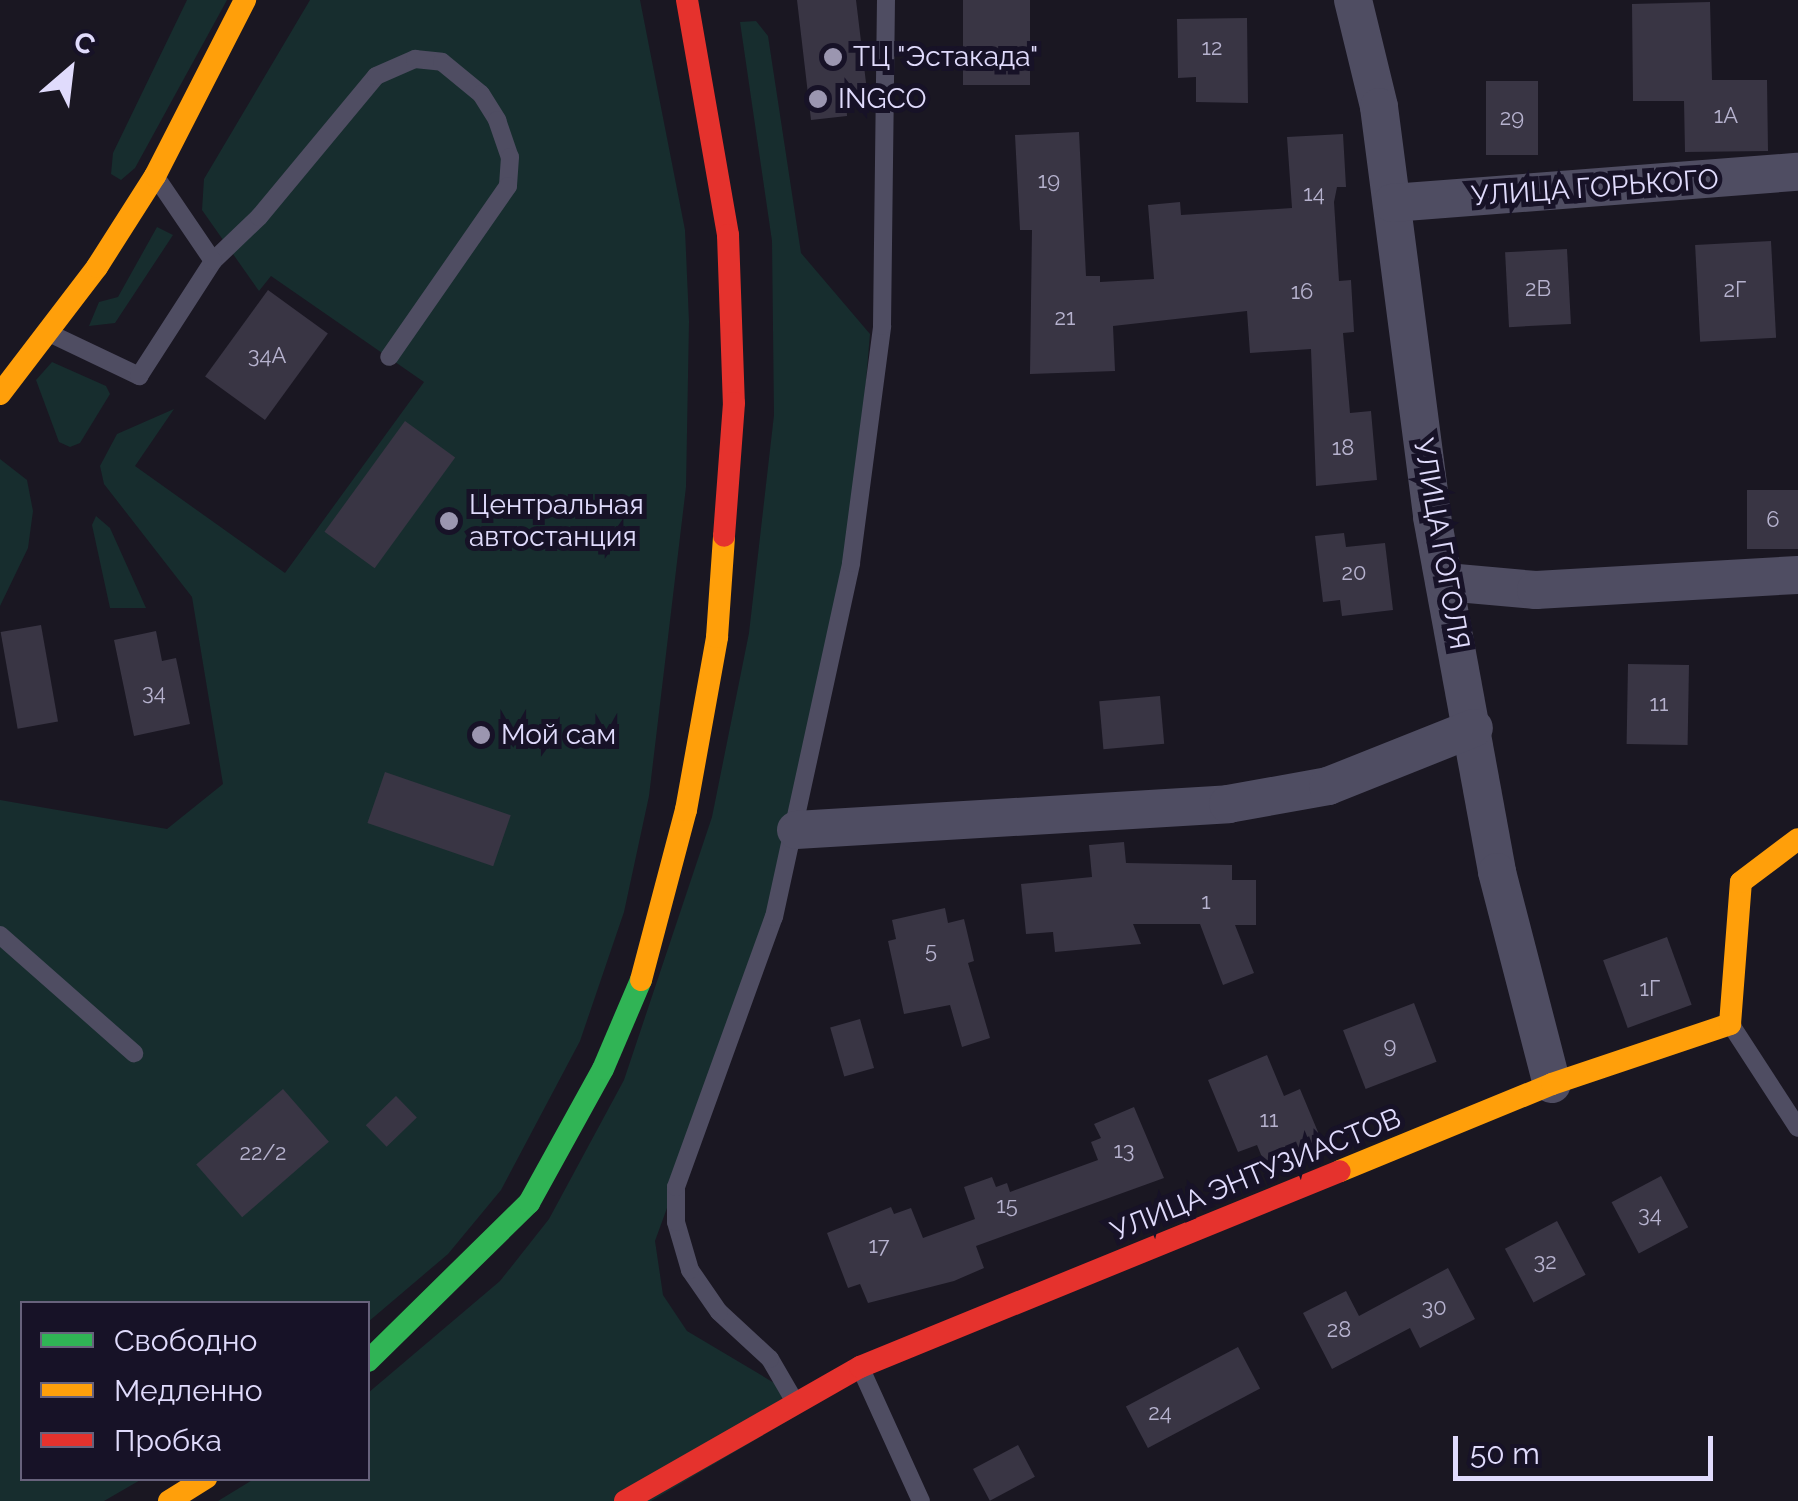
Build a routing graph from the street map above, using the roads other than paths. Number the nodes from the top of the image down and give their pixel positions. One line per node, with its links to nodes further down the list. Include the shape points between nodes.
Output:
1 (246, 0): 6 (street)
2 (687, 0): 22 (street, via 728,234 734,403 717,637 686,810 642,980 603,1069 529,1203)
3 (886, 0): 15 (lane, via 882,326 851,563)
4 (1352, 0): 7 (street, УЛИЦА ГОГОЛЯ, via 1380,107)
5 (1798, 172): 7 (street, УЛИЦА ГОРЬКОГО)
6 (155, 176): 8 (lane); 9 (street)
7 (1392, 203): 13 (street, УЛИЦА ГОГОЛЯ)
8 (214, 261): 9 (lane, via 139,376); 10 (lane, via 376,76 415,59 442,62 481,94 496,120 510,158 508,186)
9 (46, 331): 11 (street)
10 (389, 358)
11 (0, 394)
12 (1798, 575): 13 (street, via 1536,590)
13 (1446, 582): 14 (street, УЛИЦА ГОГОЛЯ)
14 (1474, 728): 15 (street, via 1328,786 1228,804); 20 (street, УЛИЦА ГОГОЛЯ, via 1497,872)
15 (796, 830): 24 (lane, via 768,936 676,1187 676,1222 690,1270 720,1312 770,1360)
16 (1798, 839): 18 (street, via 1742,882)
17 (0, 935): 19 (lane)
18 (1730, 1024): 20 (street, УЛИЦА ЭНТУЗИАСТОВ); 21 (lane)
19 (134, 1053)
20 (1552, 1084): 23 (street, УЛИЦА ЭНТУЗИАСТОВ)
21 (1798, 1128)
22 (370, 1360)
23 (860, 1366): 24 (street, УЛИЦА ЭНТУЗИАСТОВ); 28 (lane)
24 (796, 1404): 27 (street, УЛИЦА ЭНТУЗИАСТОВ)
25 (201, 1481): 26 (street)
26 (169, 1501)
27 (626, 1501)
28 (921, 1501)

